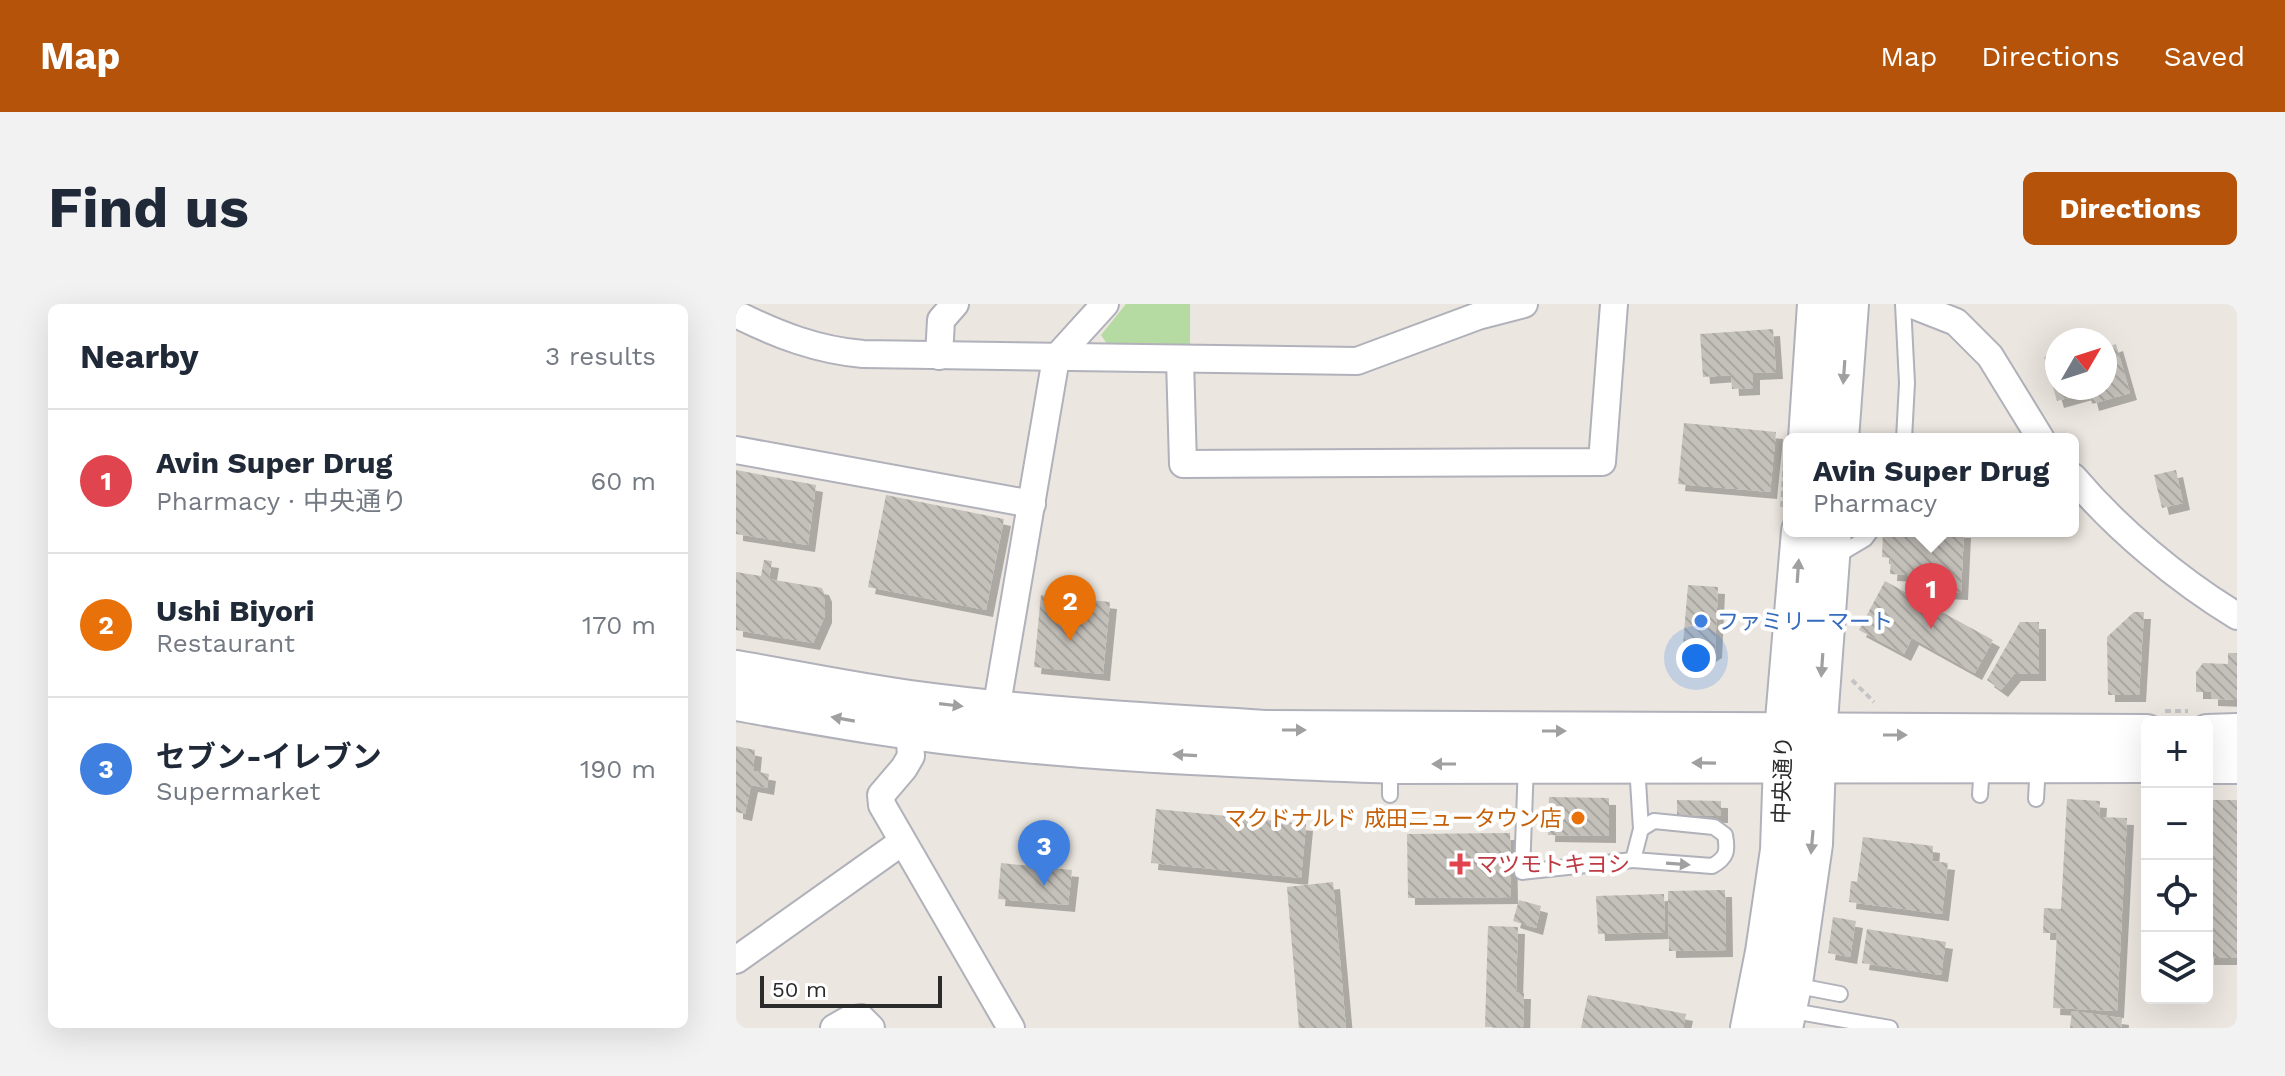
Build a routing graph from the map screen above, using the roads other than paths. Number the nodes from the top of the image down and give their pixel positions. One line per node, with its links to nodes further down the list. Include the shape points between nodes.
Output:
1 (955, 304): 11 (street, via 941,320)
2 (1105, 304): 12 (street)
3 (1524, 304): 9 (street)
4 (1614, 304): 13 (street, via 1602,462 1183,464)
5 (1817, 304): 14 (street)
6 (1849, 304): 15 (street, one-way to 15)
7 (1903, 304): 16 (lane)
8 (1910, 304): 17 (street, via 1956,322 1990,356)
9 (1476, 310): 13 (street, via 1357,361)
10 (736, 314): 11 (street, via 793,340 839,352)
11 (939, 356): 12 (street)
12 (1056, 358): 13 (street); 20 (street)
13 (1180, 360)
14 (1799, 433)
15 (1839, 433)
16 (1904, 433)
17 (2037, 433)
18 (736, 450): 20 (street)
19 (2079, 484): 24 (street, via 2150,552)
20 (1032, 504): 29 (street)
21 (1791, 537): 32 (street, 中央通り, one-way to 21)
22 (1866, 537): 23 (lane)
23 (1831, 545): 32 (street, 中央通り, one-way to 32)
24 (2237, 616)
25 (736, 670): 27 (street)
26 (736, 701): 27 (street, one-way to 26)
27 (908, 715): 29 (street); 39 (street, via 911,756 881,795)
28 (2141, 724): 32 (street, one-way to 28)
29 (995, 725): 32 (street, one-way to 32, via 1132,722); 34 (street, one-way to 29, via 1390,779 1152,753)
30 (2213, 726): 31 (street)
31 (2237, 733)
32 (1800, 749): 33 (street, one-way to 33); 35 (street, via 1981,779 2037,781); 43 (street, 中央通り, one-way to 43, via 1813,844); 47 (street, 中央通り)
33 (1637, 762): 34 (street); 38 (lane)
34 (1526, 764): 40 (lane, via 1522,872)
35 (2141, 764)
36 (2213, 764): 37 (street)
37 (2237, 764)
38 (1641, 829): 40 (lane); 40 (lane, one-way to 38, via 1712,866 1723,861 1728,850 1725,835 1714,827 1654,821)
39 (902, 842): 41 (street); 46 (street)
40 (1633, 860)
41 (736, 960)
42 (1840, 994): 43 (lane)
43 (1786, 1016): 48 (lane)
44 (834, 1028): 45 (street, via 855,1018)
45 (871, 1028)
46 (1011, 1028)
47 (1750, 1028)
48 (1890, 1028)

